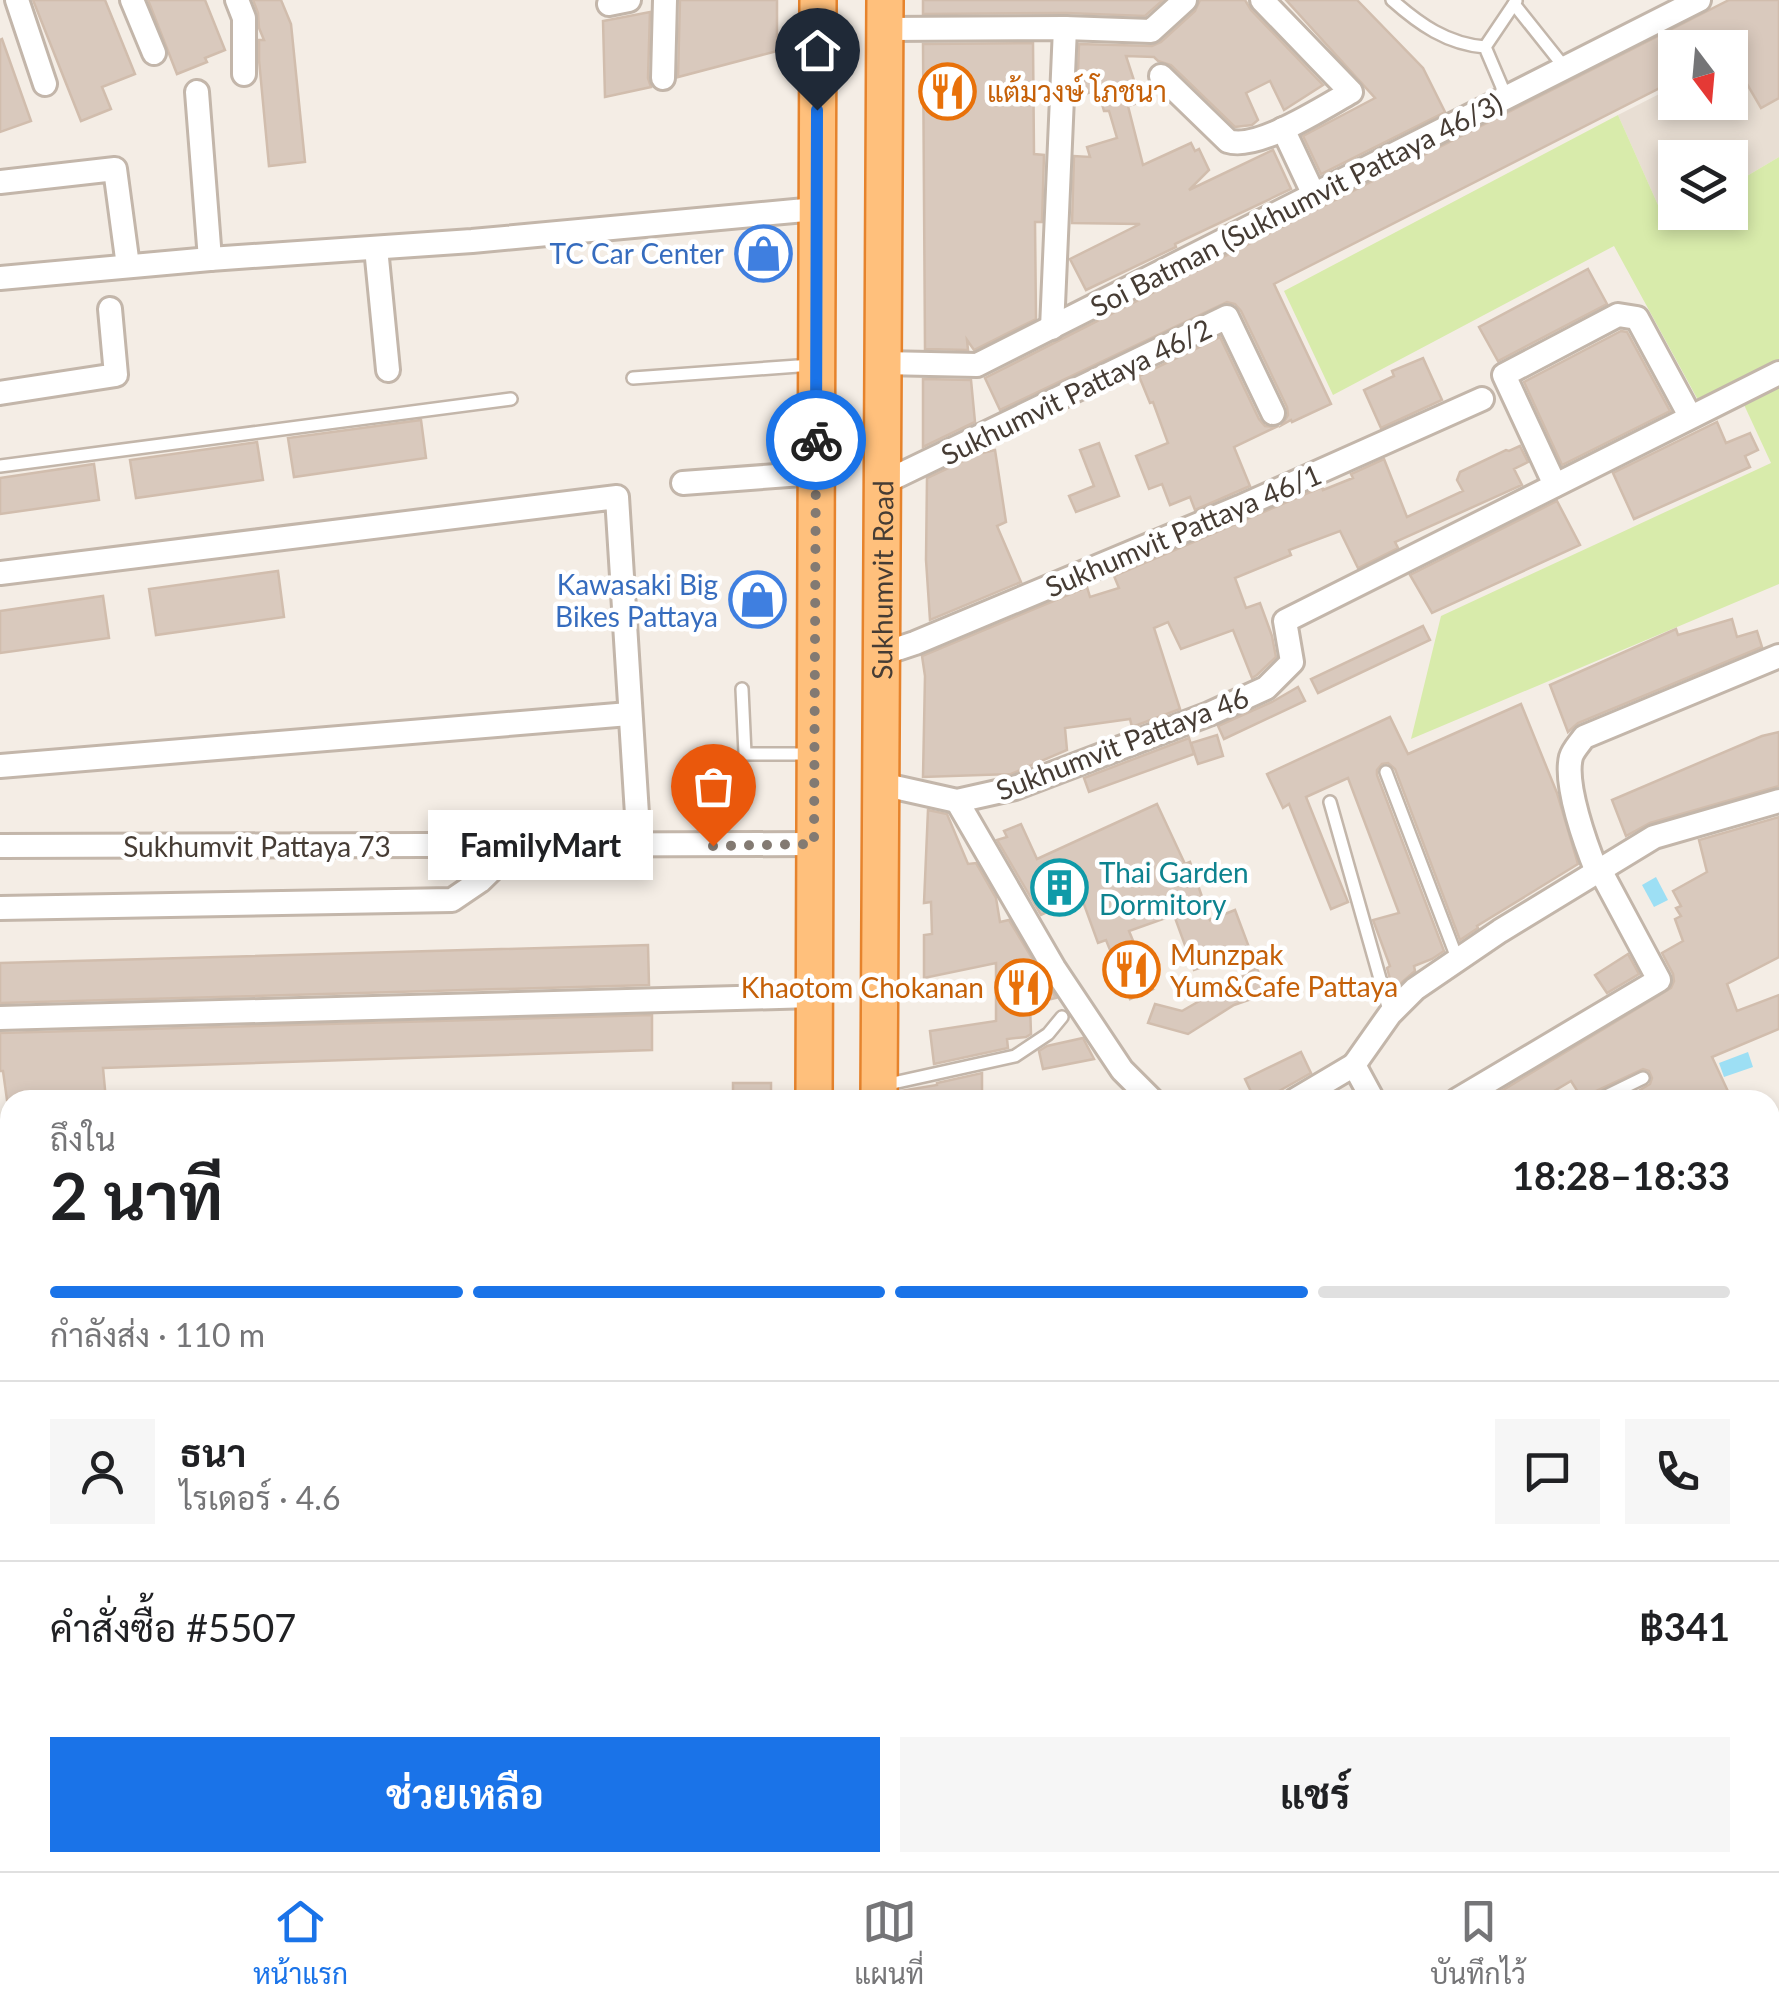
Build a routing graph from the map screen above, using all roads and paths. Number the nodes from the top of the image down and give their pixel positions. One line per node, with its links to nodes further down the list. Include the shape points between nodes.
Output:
1 (17, 0): 19 (street)
2 (132, 0): 14 (street)
3 (237, 0): 16 (street, via 244,18)
4 (665, 0): 18 (street)
5 (818, 0): 25 (highway)
6 (1185, 0): 12 (street, via 1151,32)
7 (1262, 0): 22 (street, via 1351,92)
8 (1392, 0): 13 (lane, via 1418,24)
9 (1699, 0): 15 (street, Soi Batman (Sukhumvit Pattaya 46/3))
10 (1515, 2): 13 (lane); 15 (lane)
11 (885, 14): 12 (street); 32 (highway, Sukhumvit Road)
12 (1064, 28): 31 (street)
13 (1485, 48): 21 (lane)
14 (154, 53)
15 (1564, 68): 21 (street, Soi Batman (Sukhumvit Pattaya 46/3))
16 (244, 74)
17 (1160, 76): 22 (street, via 1228,141 1246,144)
18 (663, 78)
19 (46, 84)
20 (197, 92): 27 (street)
21 (1502, 99): 24 (street, Soi Batman (Sukhumvit Pattaya 46/3))
22 (1283, 130): 24 (street)
23 (0, 182): 28 (street, via 115,169)
24 (1314, 195): 31 (street, Soi Batman (Sukhumvit Pattaya 46/3))
25 (816, 209): 26 (street); 33 (highway)
26 (376, 248): 27 (street); 34 (street)
27 (210, 258): 28 (street)
28 (128, 266): 29 (street)
29 (0, 278)
30 (110, 309): 37 (street, via 116,375)
31 (1052, 328): 32 (street, Soi Batman (Sukhumvit Pattaya 46/3), via 976,365)
32 (883, 363): 45 (highway, Sukhumvit Road)
33 (816, 364): 36 (lane); 43 (highway)
34 (388, 370)
35 (1779, 372): 41 (street, Sukhumvit Pattaya 46)
36 (633, 378)
37 (0, 393)
38 (1482, 399): 48 (street, Sukhumvit Pattaya 46/1)
39 (511, 400): 42 (lane)
40 (1273, 413): 45 (street, Sukhumvit Pattaya 46/2, via 1228,317)
41 (1690, 416): 46 (street, Sukhumvit Pattaya 46); 46 (street, via 1637,318 1618,315 1504,375)
42 (0, 466)
43 (816, 473): 44 (street); 52 (highway)
44 (683, 483)
45 (883, 484): 48 (highway, Sukhumvit Road)
46 (1554, 485): 56 (street, Sukhumvit Pattaya 46, via 1285,621 1292,662 1266,688 1016,788)
47 (0, 573): 51 (street, via 617,496)
48 (882, 654): 55 (highway, Sukhumvit Road)
49 (1779, 656): 63 (street, via 1584,737 1572,754 1570,775)
50 (742, 689): 52 (lane, via 745,754)
51 (629, 714): 53 (street); 62 (street)
52 (815, 754): 59 (highway)
53 (0, 766)
54 (1386, 772): 65 (lane)
55 (881, 784): 56 (street, Sukhumvit Pattaya 46); 73 (highway, Sukhumvit Road)
56 (957, 801): 75 (street, Sukhumvit Pattaya 46, via 1054,968)
57 (1779, 801): 63 (street, via 1654,837)
58 (1330, 802): 67 (lane)
59 (814, 844): 62 (street, Sukhumvit Pattaya 73); 66 (highway)
60 (0, 846): 61 (street, Sukhumvit Pattaya 73)
61 (516, 846): 62 (street, Sukhumvit Pattaya 73); 64 (street, via 452,900)
62 (639, 846)
63 (1599, 871): 65 (street); 78 (street, via 1660,980)
64 (0, 908)
65 (1457, 958): 67 (street)
66 (814, 996): 69 (street); 72 (highway)
67 (1390, 1014): 70 (street)
68 (1062, 1017): 74 (lane, via 1015,1056)
69 (0, 1018)
70 (1354, 1065): 76 (street); 77 (street)
71 (1643, 1078): 79 (lane)
72 (814, 1090)
73 (879, 1090)
74 (890, 1090)
75 (1142, 1090)
76 (1313, 1090)
77 (1368, 1090)
78 (1474, 1090)
79 (1618, 1090)

